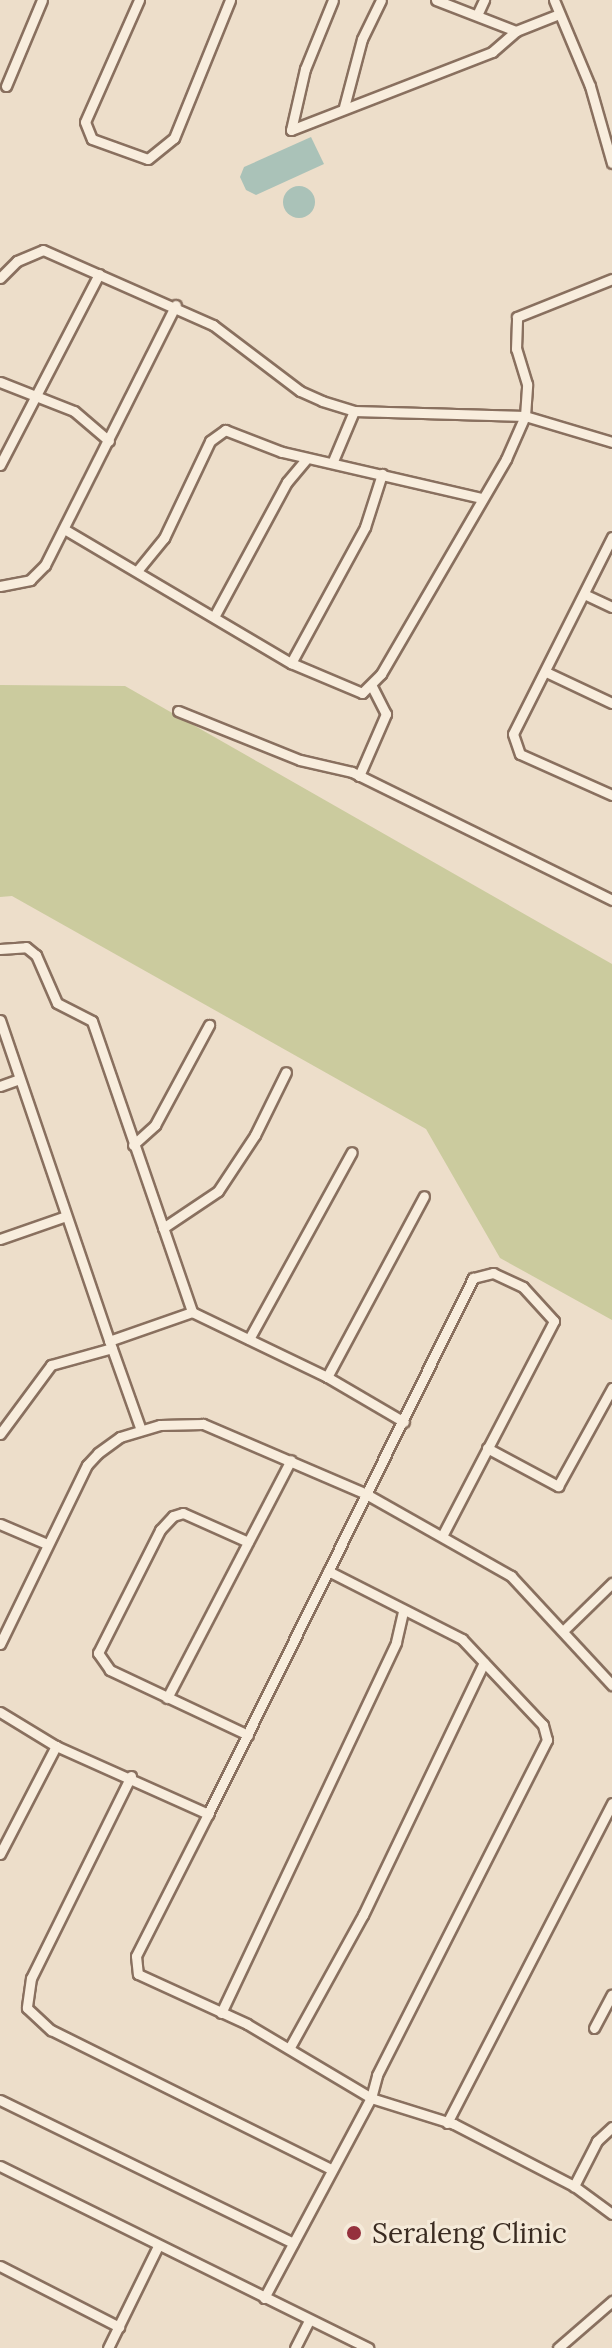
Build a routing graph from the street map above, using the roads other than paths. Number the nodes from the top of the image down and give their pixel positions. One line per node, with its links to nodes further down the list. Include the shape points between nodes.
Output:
1 (42, 0): 12 (street)
2 (139, 0): 3 (street, via 85,122 92,139 148,159 174,138)
3 (230, 0)
4 (333, 0): 13 (street, via 305,69 291,130)
5 (381, 0): 13 (street, via 362,39)
6 (436, 0): 10 (street)
7 (484, 0): 10 (street)
8 (554, 0): 9 (street)
9 (559, 14): 11 (street); 14 (street, via 590,86)
10 (477, 15): 11 (street)
11 (516, 31): 13 (street, via 492,52)
12 (6, 86)
13 (344, 107)
14 (612, 163)
15 (99, 274): 16 (street, via 43,250 17,261); 18 (street); 20 (street)
16 (0, 278)
17 (612, 279): 22 (street, via 517,317 514,327 527,384)
18 (176, 305): 21 (street, via 213,325 300,391); 23 (street)
19 (0, 382): 20 (street)
20 (36, 394): 23 (street, via 74,411); 27 (street)
21 (354, 411): 22 (street); 26 (street)
22 (525, 416): 24 (street); 29 (street)
23 (109, 441): 30 (street)
24 (612, 442)
25 (307, 458): 26 (street); 32 (street, via 225,430 210,441 164,538); 36 (street, via 287,482)
26 (333, 461): 28 (street)
27 (0, 465)
28 (382, 474): 29 (street); 37 (street, via 365,527)
29 (481, 498): 39 (street)
30 (64, 529): 32 (street); 33 (street, via 45,565 30,580)
31 (612, 537): 34 (street)
32 (137, 571): 36 (street)
33 (0, 586)
34 (584, 594): 35 (street); 38 (street)
35 (612, 607)
36 (215, 615): 37 (street)
37 (291, 663): 39 (street, via 355,693)
38 (546, 672): 40 (street); 43 (street, via 513,734 515,746 530,760)
39 (372, 686): 42 (street, via 386,714)
40 (612, 703)
41 (178, 711): 42 (street, via 300,760)
42 (359, 776): 44 (street)
43 (612, 795)
44 (612, 900)
45 (0, 949): 51 (street, via 26,947 36,955 57,1003 92,1021)
46 (0, 1020): 49 (street)
47 (209, 1025): 51 (street, via 155,1125)
48 (286, 1072): 55 (street, via 255,1135 218,1191)
49 (19, 1079): 50 (street); 54 (street)
50 (0, 1086)
51 (133, 1145): 55 (street)
52 (352, 1152): 58 (street)
53 (424, 1196): 60 (street)
54 (66, 1216): 56 (street); 59 (street)
55 (163, 1228): 57 (street)
56 (0, 1239)
57 (192, 1312): 58 (street); 59 (street)
58 (249, 1339): 60 (street)
59 (110, 1344): 63 (street); 64 (street, via 51,1365)
60 (327, 1377): 62 (street)
61 (612, 1388): 65 (street, via 558,1486)
62 (404, 1422): 65 (street, via 473,1278 493,1273 510,1278 554,1321); 67 (street)
63 (141, 1430): 66 (street, via 203,1424); 71 (street, via 108,1444 87,1465)
64 (0, 1434)
65 (487, 1448): 69 (street)
66 (291, 1460): 67 (street); 70 (street)
67 (366, 1494): 69 (street); 72 (street)
68 (0, 1524): 71 (street)
69 (442, 1536): 77 (street, via 511,1576)
70 (248, 1542): 81 (street); 81 (street, via 183,1513 173,1516 121,1601 99,1647 100,1658 110,1670)
71 (47, 1544): 76 (street)
72 (328, 1571): 74 (street); 83 (street)
73 (612, 1583): 77 (street)
74 (403, 1612): 79 (street, via 462,1639); 90 (street, via 396,1642)
75 (0, 1619): 76 (street)
76 (10, 1624): 78 (street)
77 (565, 1629): 80 (street)
78 (0, 1644)
79 (484, 1663): 92 (street, via 363,1915); 93 (street, via 543,1725 547,1740 377,2075)
80 (612, 1685)
81 (167, 1698): 83 (street)
82 (0, 1712): 84 (street)
83 (248, 1735): 87 (street)
84 (56, 1746): 85 (street); 88 (street)
85 (131, 1776): 87 (street); 98 (street, via 31,1978 27,2008 51,2030)
86 (612, 1803): 95 (street)
87 (208, 1814): 90 (street, via 134,1963 144,1980)
88 (0, 1854)
89 (611, 2001): 91 (street)
90 (221, 2013): 92 (street)
91 (594, 2028)
92 (290, 2047): 93 (street)
93 (371, 2098): 95 (street); 98 (street)
94 (0, 2100): 101 (street)
95 (447, 2123): 99 (street)
96 (612, 2127): 99 (street, via 597,2141)
97 (0, 2166): 102 (street)
98 (331, 2169): 101 (street)
99 (574, 2186): 100 (street)
100 (612, 2214)
101 (293, 2243): 104 (street)
102 (158, 2246): 104 (street); 107 (street)
103 (0, 2266): 107 (street)
104 (264, 2298): 106 (street)
105 (612, 2301): 111 (street)
106 (309, 2321): 109 (street); 110 (street)
107 (119, 2327): 108 (street)
108 (108, 2348)
109 (295, 2348)
110 (368, 2348)
111 (558, 2348)

